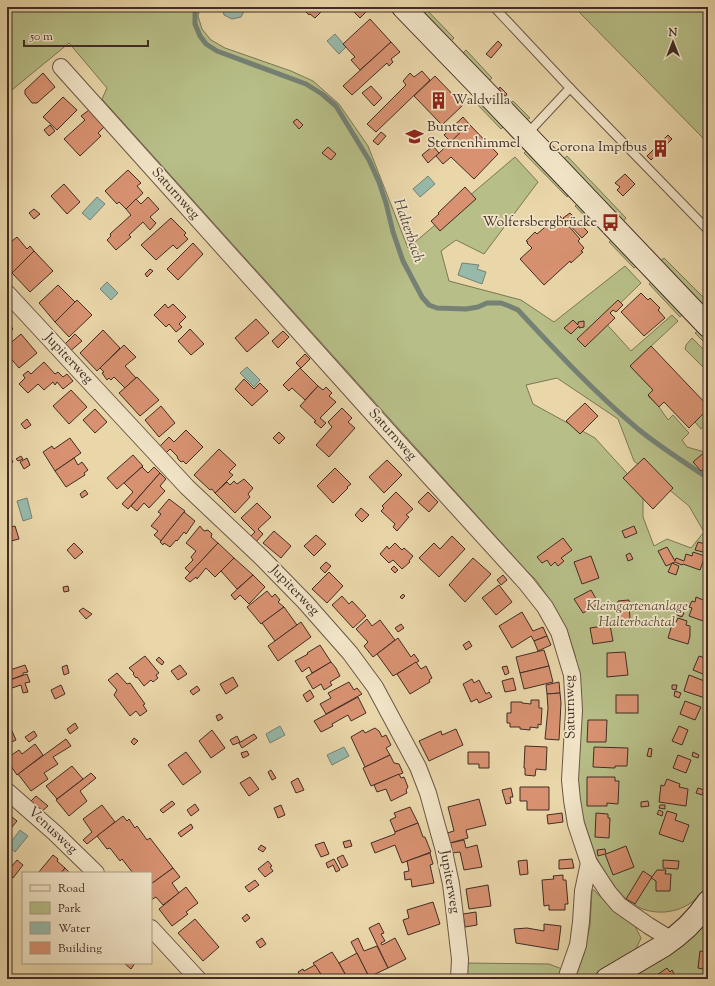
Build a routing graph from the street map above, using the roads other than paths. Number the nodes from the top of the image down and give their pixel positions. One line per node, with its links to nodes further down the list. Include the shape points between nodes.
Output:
1 (403, 7): 5 (main road)
2 (494, 7): 4 (lane)
3 (61, 67): 10 (street, Saturnweg, via 545,607 559,632 572,675 574,710 570,780 576,824)
4 (570, 88): 5 (lane); 6 (lane)
5 (526, 135): 8 (main road)
6 (708, 230)
7 (7, 293): 16 (street, Jupiterweg, via 187,487 305,602 350,653 375,687 418,767 428,793 451,884 458,934)
8 (704, 319)
9 (7, 791): 11 (street, Venusweg)
10 (589, 863): 14 (street, Saturnweg, via 619,905); 17 (street, Saturnweg, via 578,945)
11 (95, 872)
12 (708, 902): 14 (main road, via 693,922)
13 (152, 929): 15 (street)
14 (672, 940): 18 (main road)
15 (198, 979)
16 (459, 979)
17 (566, 979)
18 (607, 979)

